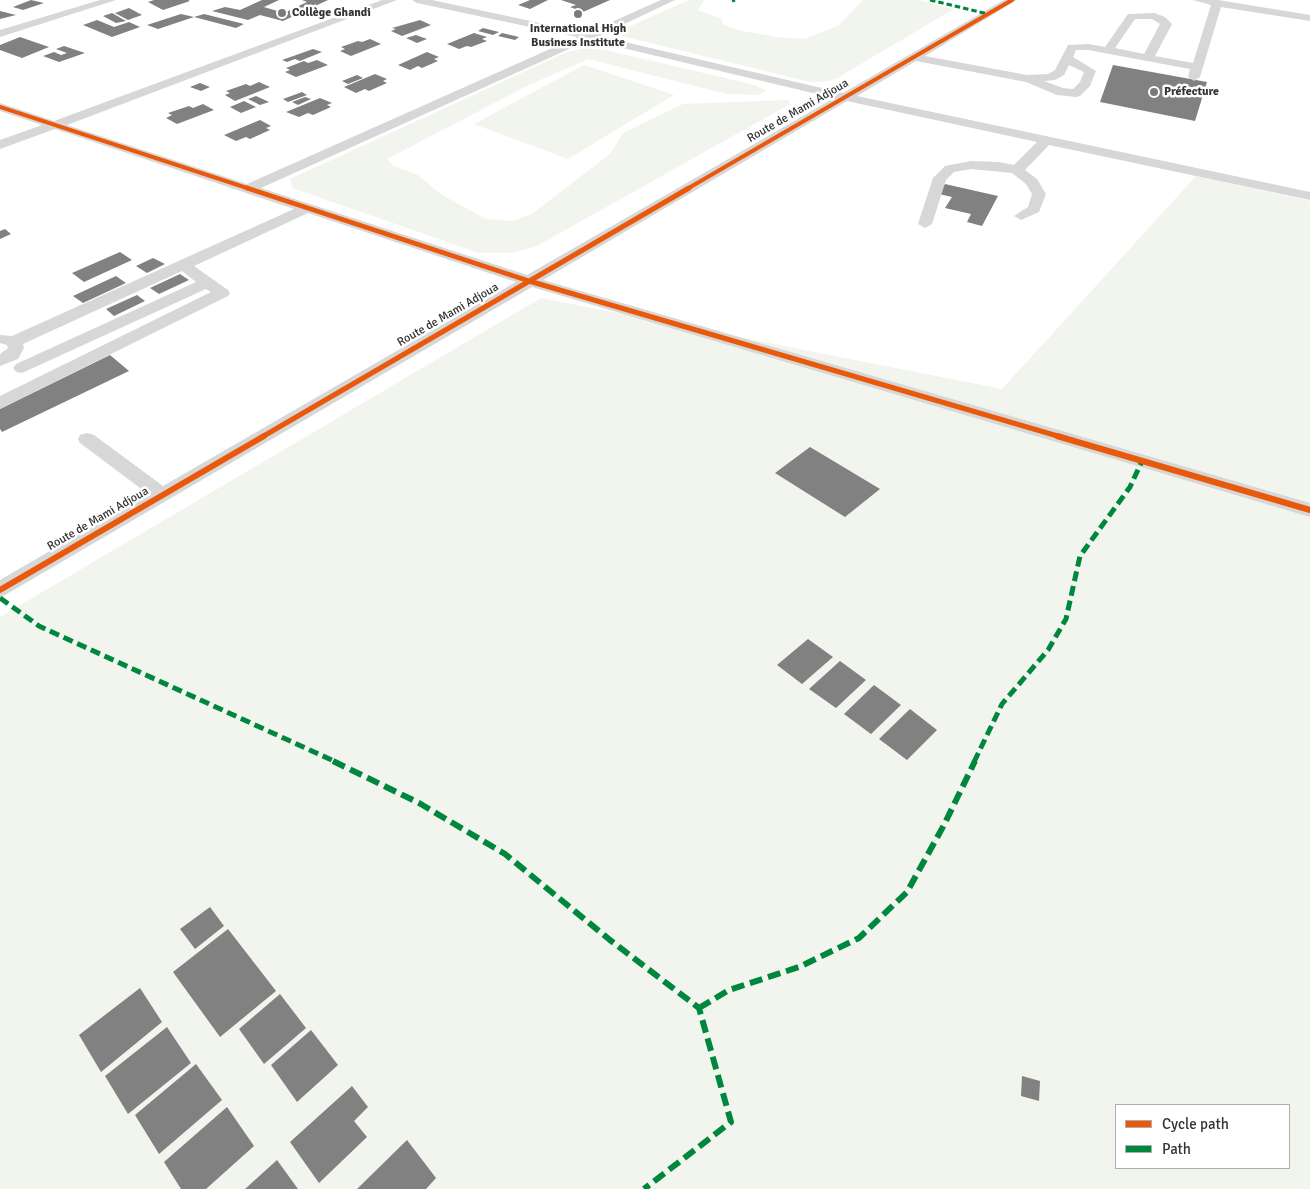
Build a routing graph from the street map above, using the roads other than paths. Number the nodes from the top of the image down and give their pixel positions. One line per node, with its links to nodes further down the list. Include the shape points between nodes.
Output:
1 (112, 0): 9 (street)
2 (392, 0): 18 (street)
3 (417, 0): 10 (street)
4 (670, 0): 10 (street)
5 (1012, 0): 12 (street, Route de Mami Adjoua)
6 (1198, 0): 7 (street)
7 (1217, 3): 8 (street); 13 (street, via 1196,72)
8 (1310, 18)
9 (0, 34)
10 (586, 36): 16 (street); 22 (street)
11 (1108, 50): 13 (street); 13 (street, via 1132,16 1154,16 1166,24); 14 (street, via 1072,47)
12 (914, 57): 15 (street); 16 (street, Route de Mami Adjoua)
13 (1148, 58)
14 (1067, 59): 15 (street, via 1060,72 1051,77); 15 (street, via 1090,72 1086,83 1076,93 1061,92)
15 (1027, 79)
16 (844, 97): 19 (street); 28 (street, Route de Mami Adjoua)
17 (0, 107): 18 (street)
18 (54, 125): 20 (street); 22 (street)
19 (1047, 139): 21 (street); 23 (street)
20 (0, 145)
21 (1016, 170): 25 (street, via 1032,182 1039,194 1034,210); 26 (street, via 971,165 950,169 940,178)
22 (247, 189): 24 (street)
23 (1310, 196)
24 (305, 209): 27 (street); 28 (street)
25 (1021, 216)
26 (925, 224)
27 (183, 265): 29 (street); 32 (street)
28 (529, 281): 37 (street, Route de Mami Adjoua); 38 (street)
29 (207, 283): 30 (street); 31 (street, via 222,294)
30 (133, 317): 31 (street); 33 (street)
31 (149, 330): 34 (street)
32 (5, 350): 33 (street)
33 (22, 368): 34 (street)
34 (39, 383): 35 (street)
35 (0, 403)
36 (87, 439): 37 (street)
37 (162, 495): 39 (street, Route de Mami Adjoua)
38 (1310, 510)
39 (0, 590)

